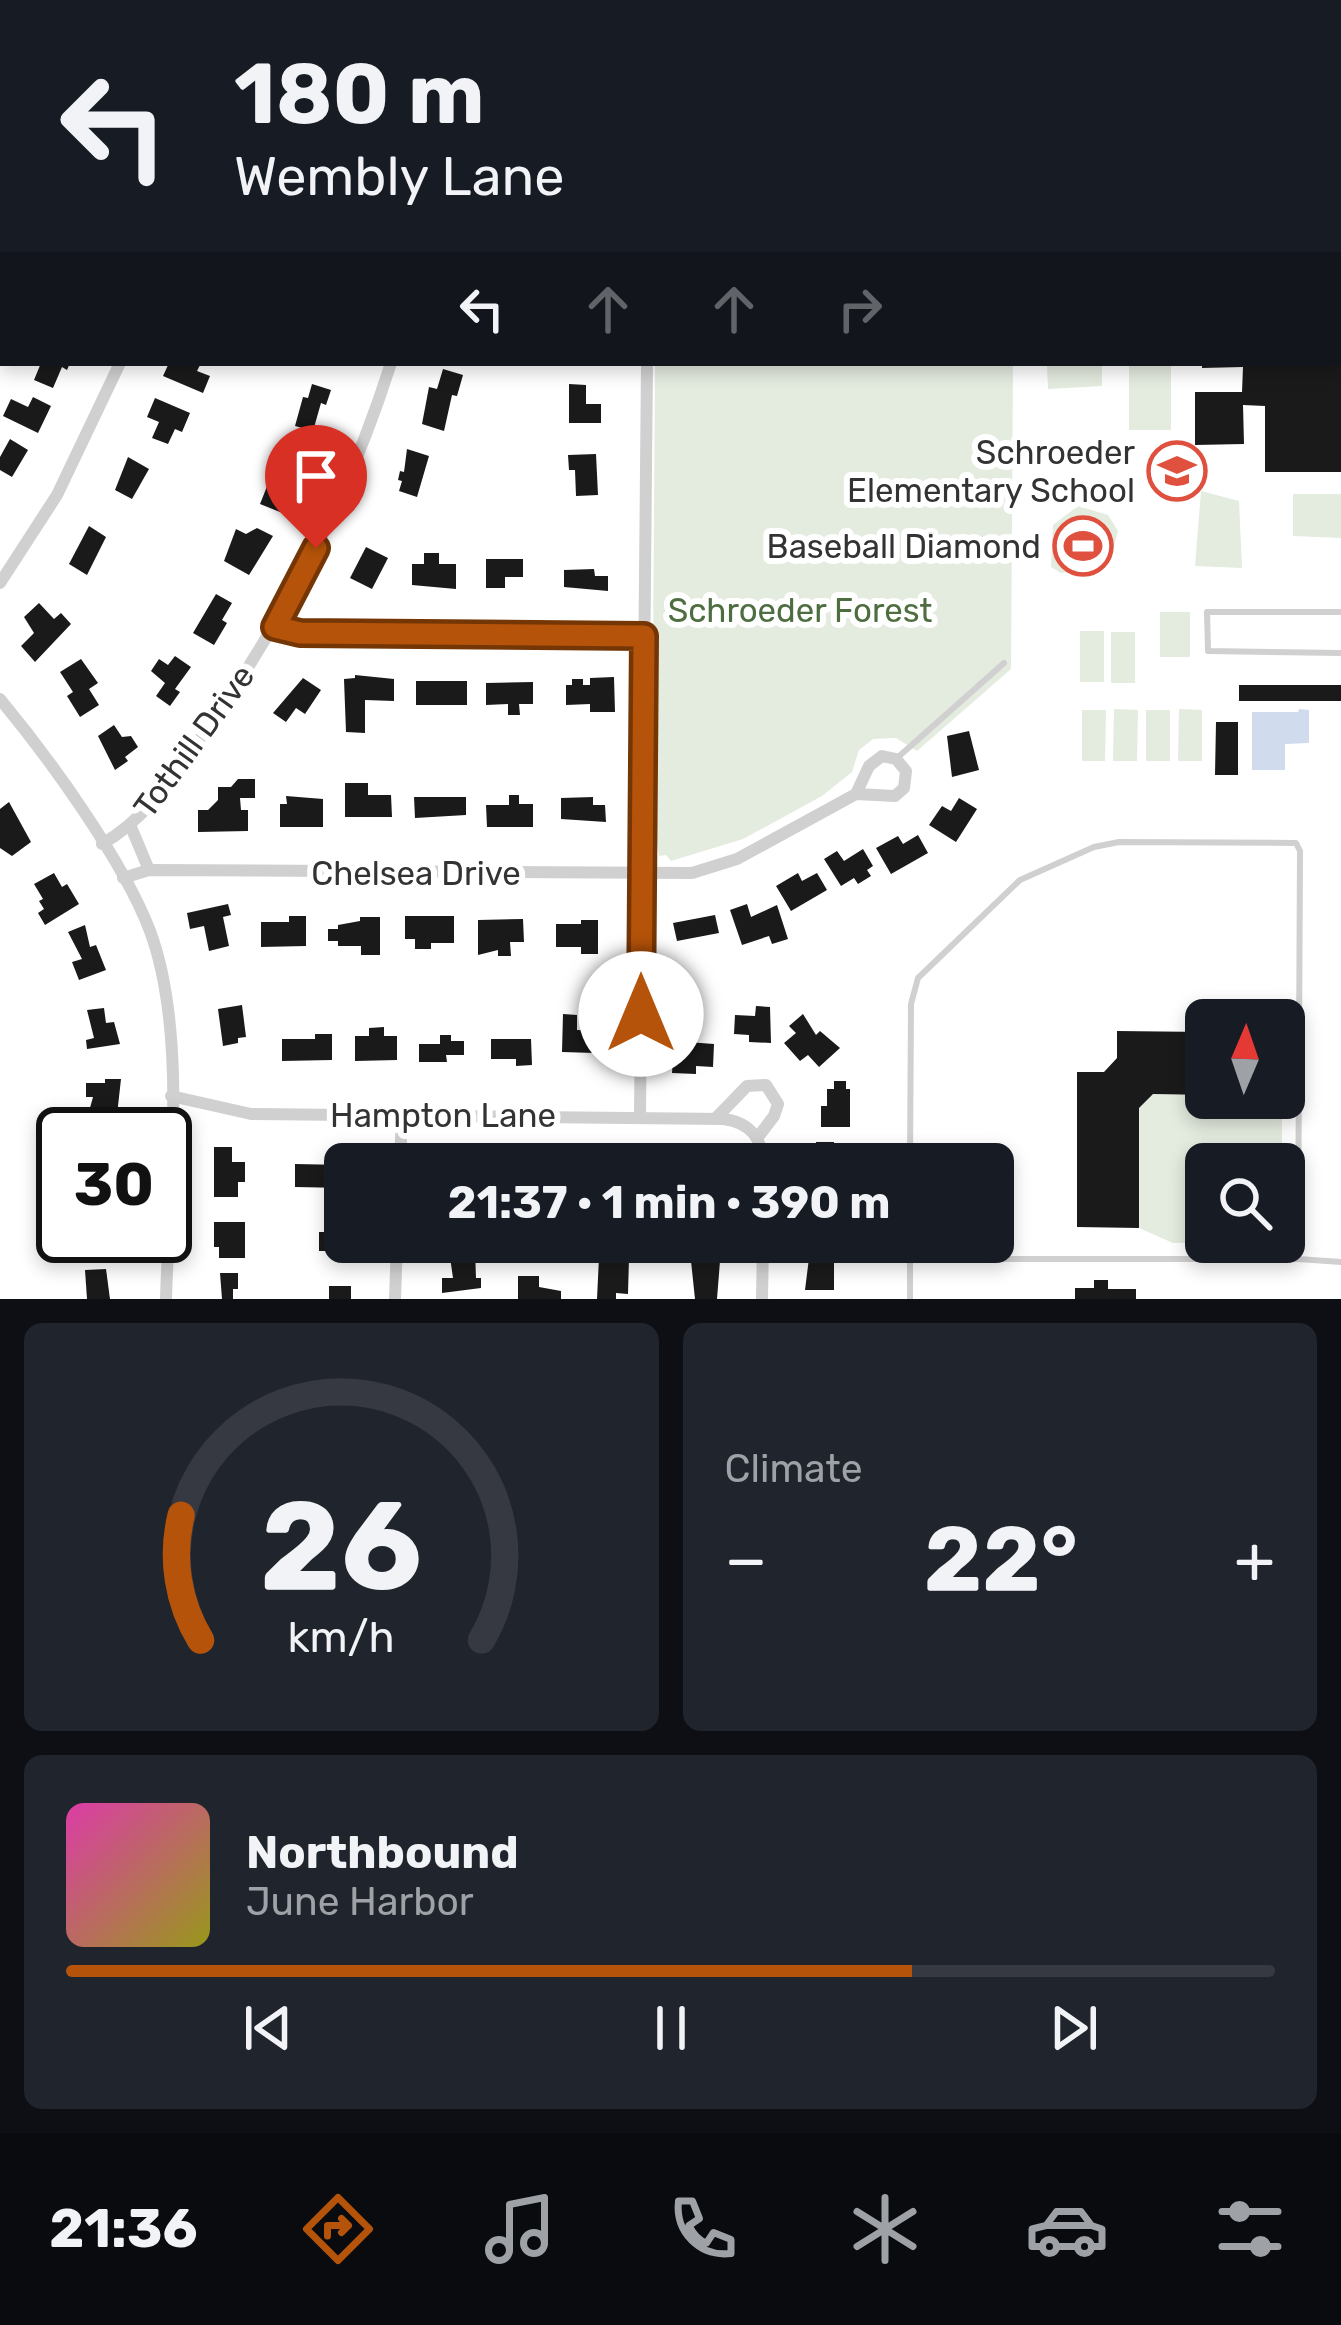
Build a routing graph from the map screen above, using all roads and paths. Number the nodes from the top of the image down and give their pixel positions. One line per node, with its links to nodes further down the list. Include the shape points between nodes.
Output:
1 (119, 366): 4 (street, via 57,495)
2 (390, 366): 6 (street, Tothill Drive, via 351,474)
3 (647, 366): 7 (street)
4 (0, 583)
5 (1341, 612): 8 (lane, via 1207,612 1208,651)
6 (275, 627): 7 (street); 13 (street, Tothill Drive)
7 (644, 636): 16 (street)
8 (1341, 653)
9 (1004, 663): 11 (lane)
10 (0, 699): 14 (street)
11 (896, 759): 12 (street, via 874,760); 12 (street, via 906,770 900,793)
12 (856, 794): 16 (street, Chelsea Drive, via 723,865)
13 (131, 826): 14 (street, Tothill Drive); 15 (street)
14 (102, 844): 17 (street)
15 (149, 870): 16 (street, Chelsea Drive); 17 (street, Chelsea Drive)
16 (642, 875): 20 (street)
17 (123, 878): 18 (street, via 161,973)
18 (172, 1096): 19 (street, Hampton Lane, via 251,1114); 34 (street)
19 (403, 1114): 20 (street, Hampton Lane); 23 (street)
20 (640, 1116): 21 (street, Hampton Lane)
21 (716, 1118): 22 (street, Hampton Lane, via 744,1124); 22 (street, via 747,1086 762,1084 777,1109)
22 (758, 1137): 24 (street)
23 (401, 1143)
24 (759, 1143)
25 (910, 1143): 26 (lane, via 918,978 1020,880 1119,842 1296,843)
26 (1299, 1143)
27 (1014, 1259): 28 (lane)
28 (1185, 1259)
29 (1305, 1259): 30 (lane)
30 (1341, 1262)
31 (396, 1263): 35 (street)
32 (763, 1263): 36 (street)
33 (910, 1263): 37 (lane)
34 (166, 1299)
35 (394, 1299)
36 (763, 1299)
37 (910, 1299)

